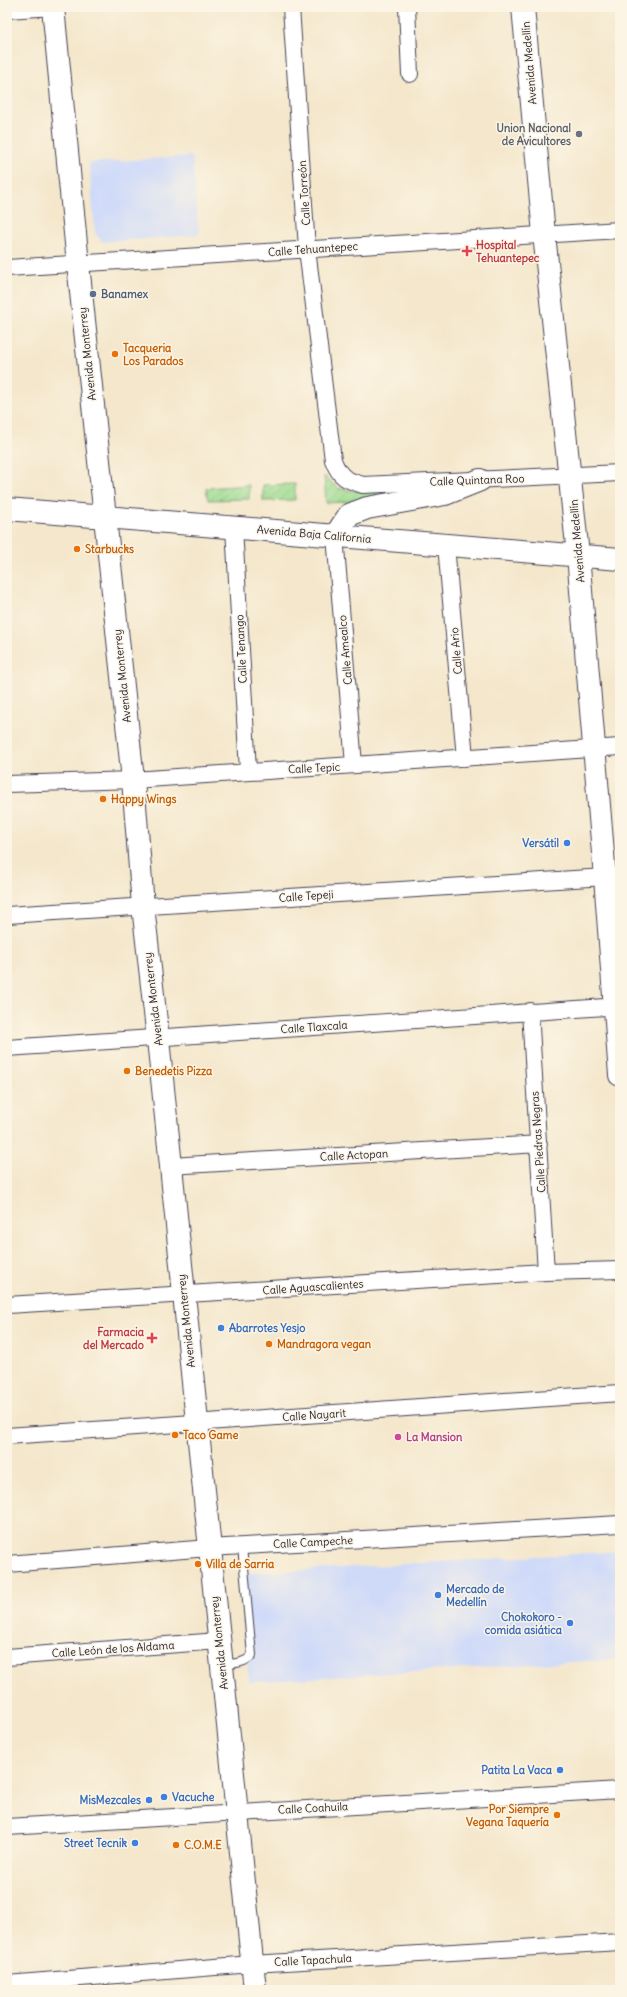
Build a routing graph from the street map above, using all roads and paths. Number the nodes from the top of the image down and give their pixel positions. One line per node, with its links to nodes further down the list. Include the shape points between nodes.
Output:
1 (53, 7): 5 (street); 10 (main road, Avenida Monterrey)
2 (291, 7): 9 (street, Calle Torreón)
3 (407, 7): 6 (street)
4 (524, 7): 8 (main road, Avenida Medellín)
5 (7, 10)
6 (410, 74)
7 (620, 230): 8 (street, Calle Tehuantepec)
8 (544, 234): 9 (street, Calle Tehuantepec); 14 (main road, Avenida Medellín)
9 (308, 249): 10 (street, Calle Tehuantepec); 12 (street, Calle Torreón, via 333,460)
10 (78, 264): 11 (street, Calle Tehuantepec); 17 (main road, Avenida Monterrey)
11 (7, 268)
12 (338, 473): 15 (street, Calle Quintana Roo, via 348,481 363,485)
13 (620, 473): 14 (street, Calle Quintana Roo)
14 (570, 476): 15 (street, Calle Quintana Roo); 21 (main road, Avenida Medellín)
15 (480, 480): 19 (main road, via 446,494 367,508 349,515)
16 (7, 509): 17 (main road, Avenida Baja California)
17 (105, 517): 18 (main road, Avenida Baja California); 28 (main road, Avenida Monterrey)
18 (234, 528): 19 (main road, Avenida Baja California); 27 (street, Calle Tenango)
19 (335, 536): 20 (main road, Avenida Baja California); 26 (street, Calle Amealco)
20 (446, 545): 21 (main road, Avenida Baja California); 25 (street, Calle Ario)
21 (578, 556): 22 (main road, Avenida Baja California); 24 (main road, Avenida Medellín)
22 (620, 559)
23 (620, 747): 24 (street, Calle Tepic)
24 (595, 748): 25 (street, Calle Tepic); 30 (main road, Avenida Medellín)
25 (466, 758): 26 (street, Calle Tepic)
26 (354, 765): 27 (street, Calle Tepic)
27 (248, 771): 28 (street, Calle Tepic)
28 (133, 780): 29 (street, Calle Tepic); 31 (main road, Avenida Monterrey)
29 (7, 784)
30 (606, 877): 31 (street, Calle Tepeji); 33 (main road, Avenida Medellín)
31 (142, 906): 32 (street, Calle Tepeji); 35 (main road, Avenida Monterrey)
32 (7, 915)
33 (617, 1006): 34 (street, Calle Tlaxcala); 37 (main road, Avenida Medellín)
34 (530, 1011): 35 (street, Calle Tlaxcala); 38 (street, Calle Piedras Negras)
35 (158, 1039): 36 (street, Calle Tlaxcala); 39 (main road, Avenida Monterrey)
36 (7, 1048)
37 (620, 1075)
38 (539, 1144): 39 (street, Calle Actopan); 41 (street, Calle Piedras Negras)
39 (170, 1166): 42 (main road, Avenida Monterrey)
40 (620, 1270): 41 (street, Calle Aguascalientes)
41 (546, 1272): 42 (street, Calle Aguascalientes)
42 (184, 1295): 43 (street, Calle Aguascalientes); 45 (main road, Avenida Monterrey)
43 (7, 1305)
44 (620, 1394): 45 (street, Calle Nayarit)
45 (196, 1423): 46 (street, Calle Nayarit); 49 (main road, Avenida Monterrey)
46 (7, 1436)
47 (620, 1524): 48 (street, Calle Campeche)
48 (242, 1546): 49 (street, Calle Campeche); 53 (lane, via 252,1655 249,1660)
49 (209, 1548): 50 (street, Calle Campeche); 51 (main road, Avenida Monterrey)
50 (7, 1564)
51 (219, 1641): 52 (street, Calle León de los Aldama); 53 (main road, Avenida Monterrey)
52 (7, 1657)
53 (222, 1665): 55 (main road, Avenida Monterrey)
54 (620, 1790): 55 (street, Calle Coahuila)
55 (236, 1813): 56 (street, Calle Coahuila); 58 (main road, Avenida Monterrey)
56 (7, 1827)
57 (620, 1942): 58 (street, Calle Tapachula)
58 (252, 1964): 59 (street, Calle Tapachula); 60 (main road, Avenida Monterrey)
59 (7, 1984)
60 (255, 1990)

